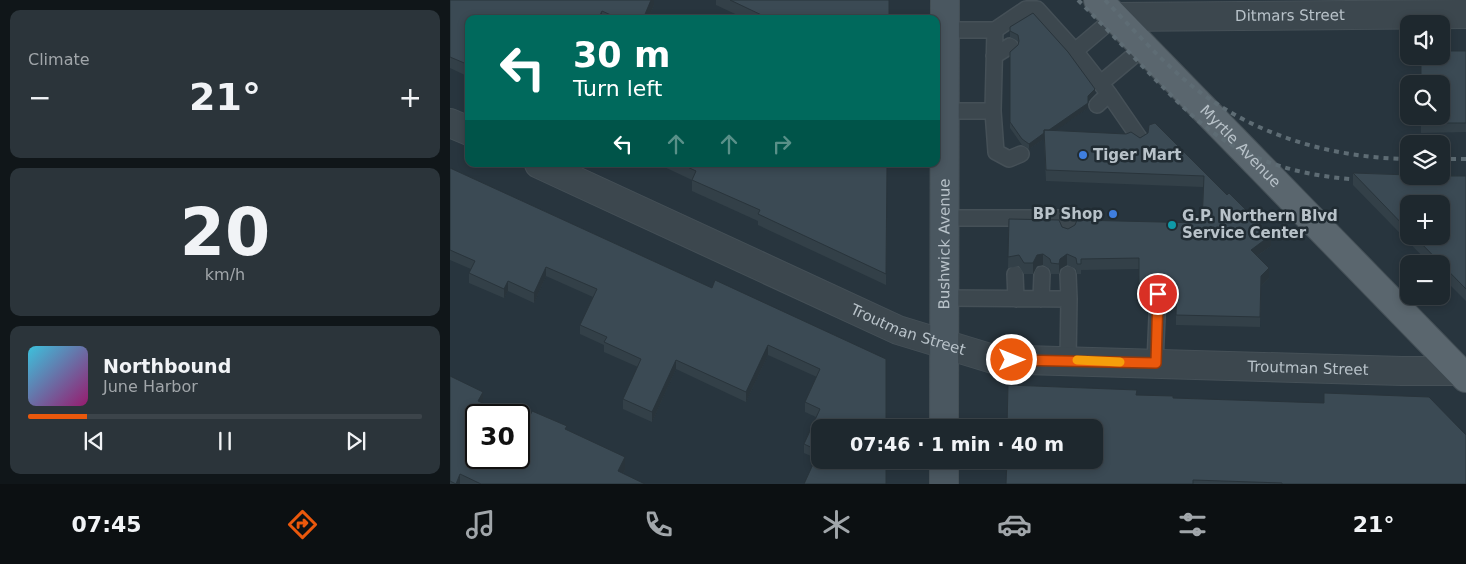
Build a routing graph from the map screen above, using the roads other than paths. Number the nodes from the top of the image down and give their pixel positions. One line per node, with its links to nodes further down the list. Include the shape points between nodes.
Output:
1 (945, 0): 5 (main road, Bushwick Avenue)
2 (1041, 5): 6 (lane, via 1026,9); 9 (lane, via 1045,23 1060,42)
3 (1106, 9): 4 (street, Ditmars Street); 8 (main road, Myrtle Avenue); 9 (lane)
4 (1466, 14)
5 (945, 30): 6 (lane); 13 (main road, Bushwick Avenue)
6 (995, 30): 10 (lane)
7 (1010, 46): 10 (lane)
8 (1144, 47): 11 (lane); 33 (main road, Myrtle Avenue)
9 (1075, 51): 11 (lane, via 1084,72)
10 (994, 56): 14 (lane, via 999,82)
11 (1105, 89): 12 (lane); 17 (lane)
12 (1097, 105)
13 (945, 111): 14 (lane); 20 (main road, Bushwick Avenue)
14 (994, 111): 18 (lane, via 1000,127 996,152 1009,159)
15 (450, 123): 16 (street)
16 (465, 129)
17 (1140, 139)
18 (1021, 154)
19 (545, 167): 30 (street, Troutman Street, via 898,330)
20 (945, 218): 21 (lane, via 1014,224 1042,224 1068,218); 26 (main road, Bushwick Avenue)
21 (1068, 230)
22 (1015, 274): 27 (lane)
23 (1042, 274): 28 (lane)
24 (1068, 274): 29 (lane)
25 (1158, 294): 32 (lane)
26 (945, 298): 27 (lane); 30 (main road, Bushwick Avenue)
27 (1016, 299): 28 (lane)
28 (1042, 299): 29 (lane)
29 (1069, 299): 31 (lane)
30 (944, 344): 31 (street, Troutman Street, via 993,359); 34 (main road, Bushwick Avenue)
31 (1068, 360): 32 (street, Troutman Street)
32 (1156, 363): 33 (street, Troutman Street)
33 (1462, 374)
34 (944, 419)
35 (944, 469): 36 (main road)
36 (944, 484)

